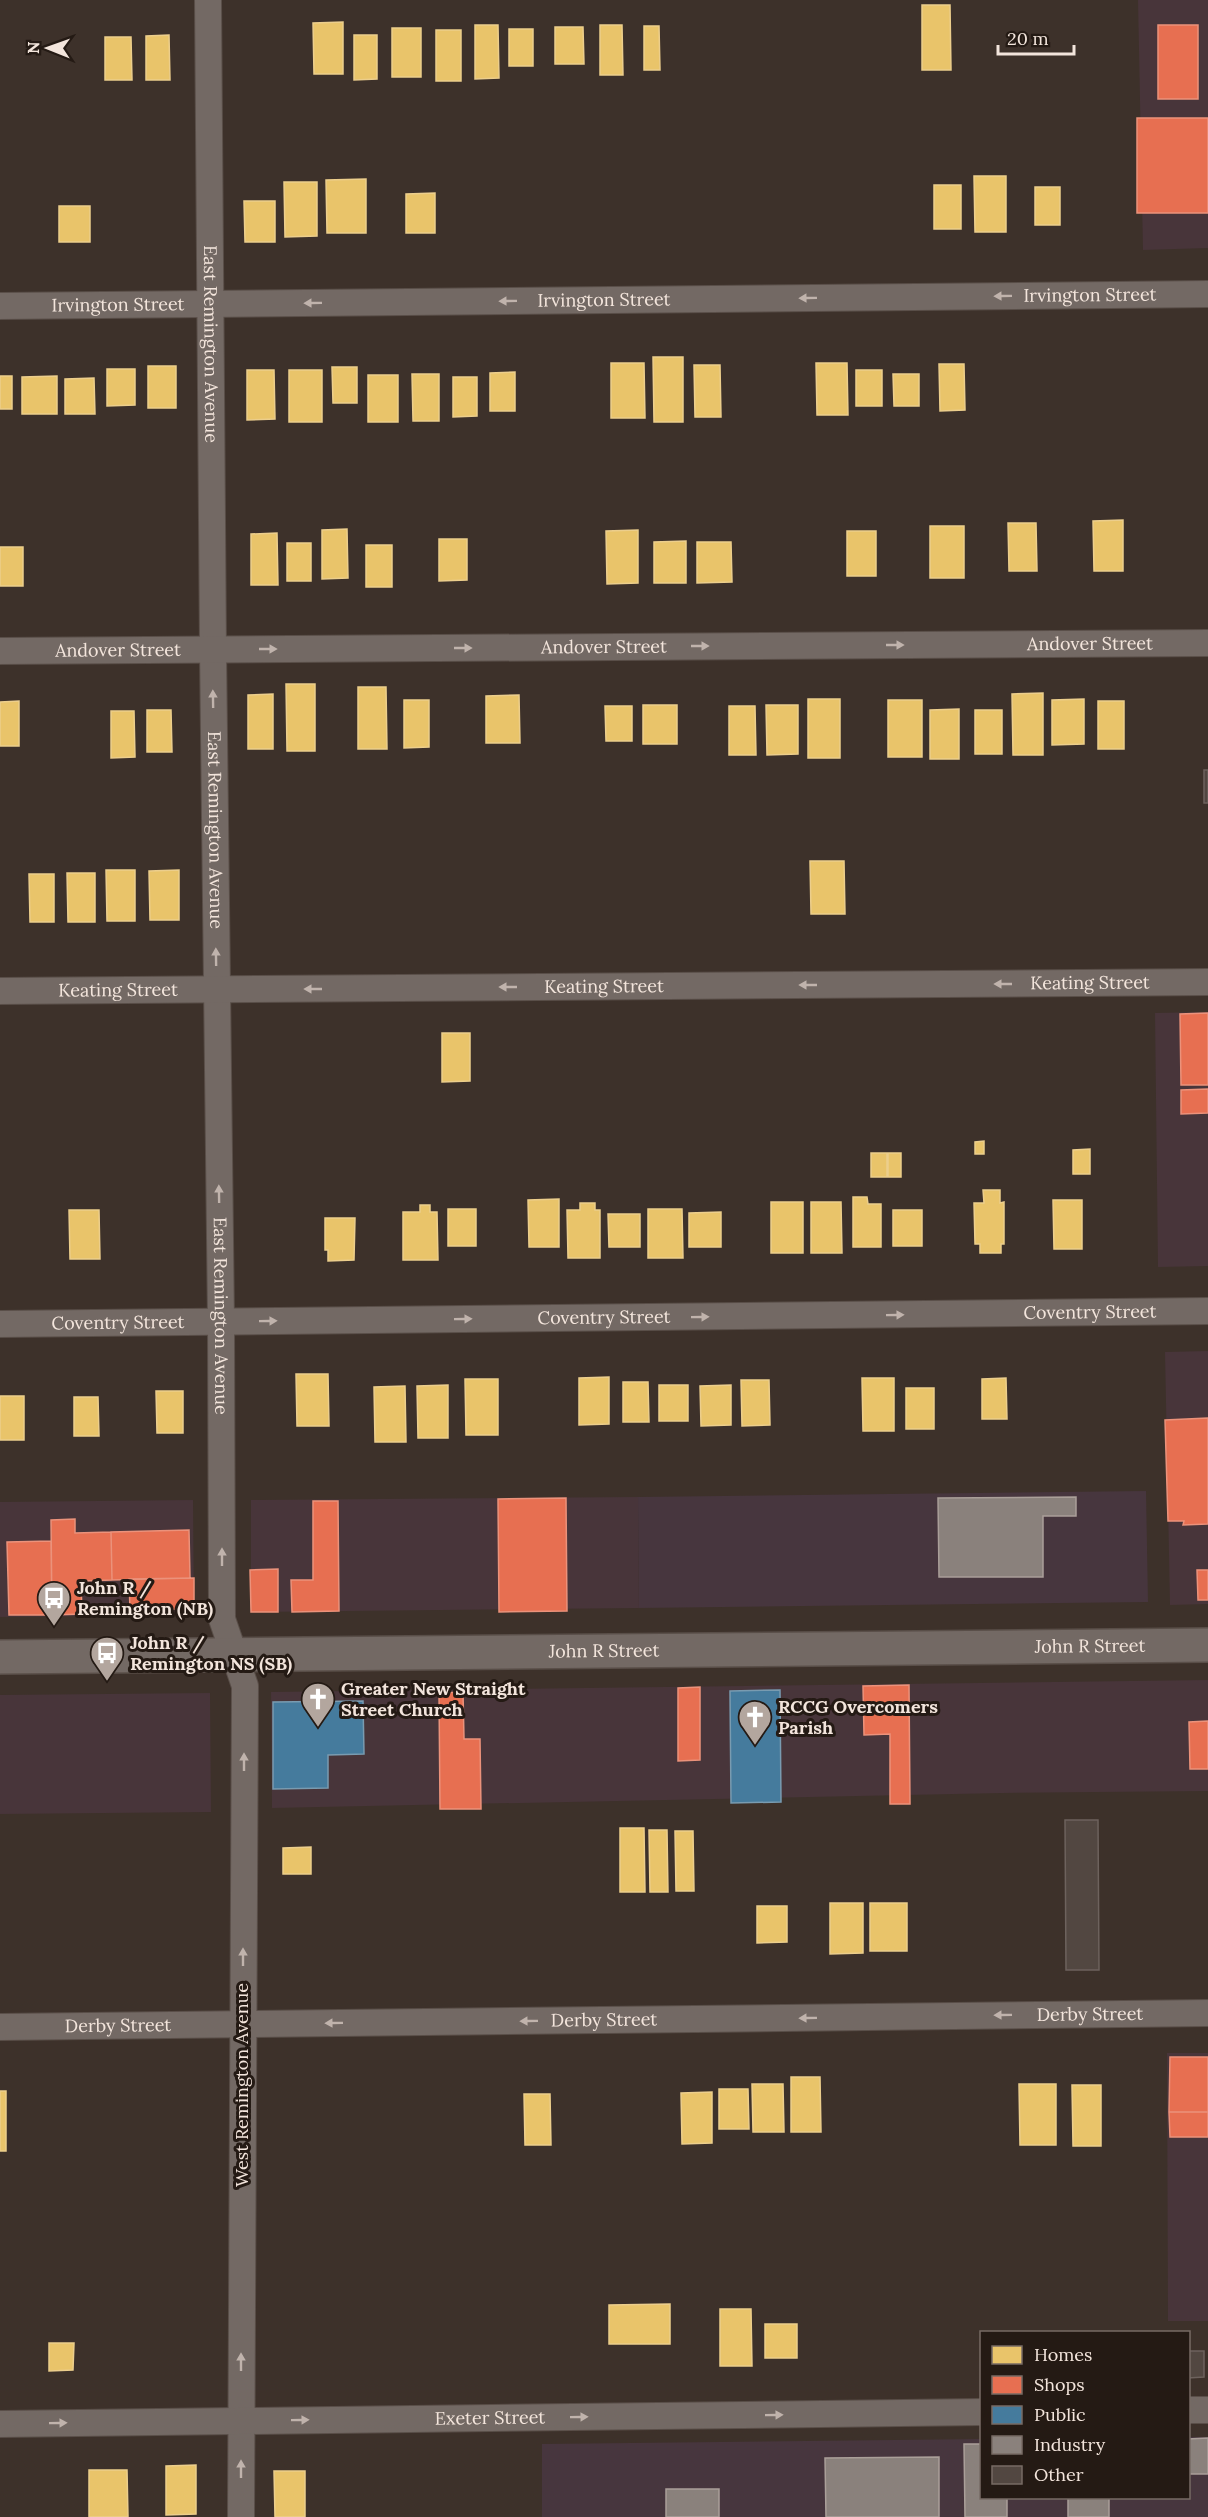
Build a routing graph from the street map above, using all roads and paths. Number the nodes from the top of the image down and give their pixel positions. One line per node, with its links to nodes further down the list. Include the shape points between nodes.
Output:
1 (208, 0): 3 (street, East Remington Avenue)
2 (1208, 294): 3 (street, Irvington Street, one-way to 3)
3 (210, 304): 4 (street, Irvington Street); 6 (street, East Remington Avenue)
4 (0, 306)
5 (1208, 643): 6 (street, Andover Street, one-way to 5)
6 (213, 650): 7 (street, Andover Street); 9 (street, East Remington Avenue, one-way to 6)
7 (0, 651)
8 (1208, 982): 9 (street, Keating Street, one-way to 9)
9 (217, 989): 10 (street, Keating Street); 12 (street, East Remington Avenue, one-way to 9)
10 (0, 991)
11 (1208, 1311): 12 (street, Coventry Street, one-way to 11)
12 (221, 1322): 13 (street, Coventry Street); 15 (street, East Remington Avenue, one-way to 12, via 222,1619)
13 (0, 1324)
14 (1208, 1645): 15 (main road, John R Street)
15 (234, 1656): 16 (main road, John R Street); 18 (street, West Remington Avenue, one-way to 15, via 245,1686)
16 (0, 1657)
17 (1208, 2013): 18 (street, Derby Street, one-way to 18)
18 (242, 2024): 19 (street, Derby Street); 23 (street, West Remington Avenue, one-way to 18)
19 (0, 2027)
20 (1190, 2410): 21 (street)
21 (1208, 2410)
22 (980, 2412): 23 (street, Exeter Street, one-way to 22)
23 (241, 2421): 24 (street, Exeter Street, one-way to 23); 25 (street, West Remington Avenue, one-way to 23)
24 (0, 2424)
25 (241, 2517)

